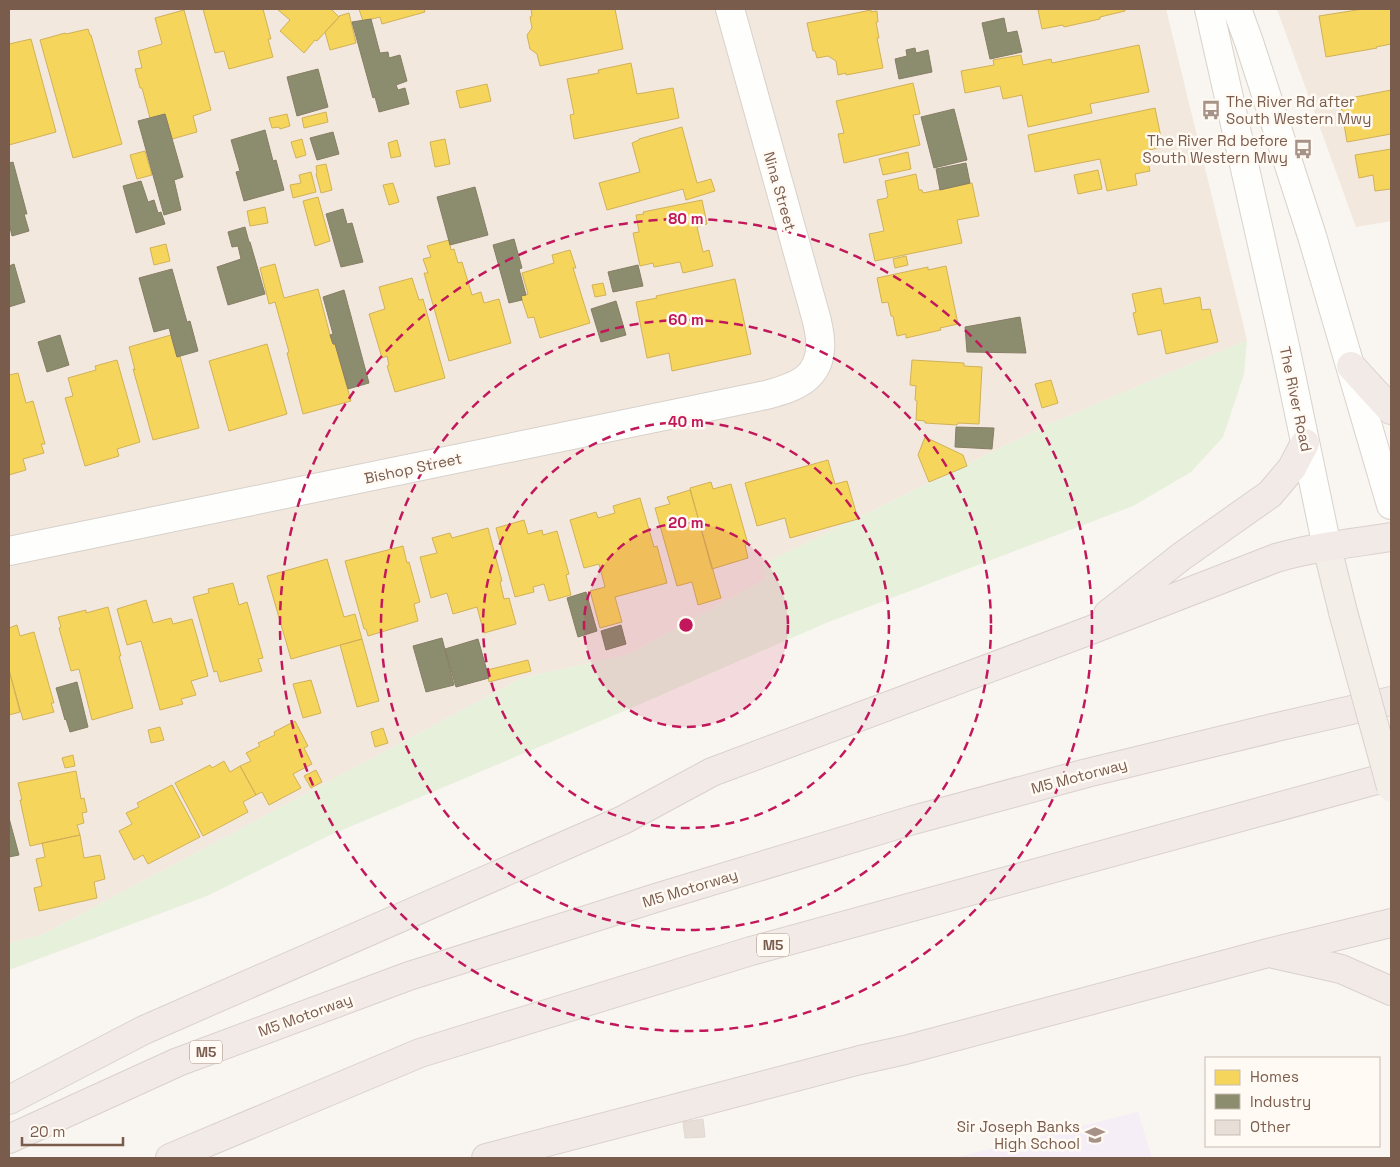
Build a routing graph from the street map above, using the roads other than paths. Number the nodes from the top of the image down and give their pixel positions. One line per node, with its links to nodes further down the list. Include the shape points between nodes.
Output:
1 (730, 9): 5 (street, Nina Street, via 816,321 819,358)
2 (1209, 9): 7 (street, The River Road)
3 (1237, 9): 4 (street)
4 (1351, 366): 6 (highway); 8 (street)
5 (812, 373): 11 (street, Bishop Street, via 799,384 766,395)
6 (1391, 410)
7 (1305, 443): 10 (street, The River Road); 12 (highway, via 1292,468 1270,494 1182,556)
8 (1391, 504)
9 (1391, 537): 10 (highway)
10 (1327, 547): 12 (highway, via 1276,558); 15 (main road, The River Road, bridge)
11 (9, 551)
12 (1083, 633): 19 (highway, via 712,772 623,820 144,1030)
13 (1391, 701): 20 (highway, M5 Motorway / M5, via 1087,773 913,820 409,976 169,1066)
14 (1391, 776): 21 (highway, M5, via 750,951 420,1053)
15 (1391, 787)
16 (1391, 923): 17 (highway)
17 (1268, 953): 18 (highway, via 1341,969); 22 (highway)
18 (1391, 991)
19 (9, 1100)
20 (9, 1139)
21 (170, 1158)
22 (486, 1158)

